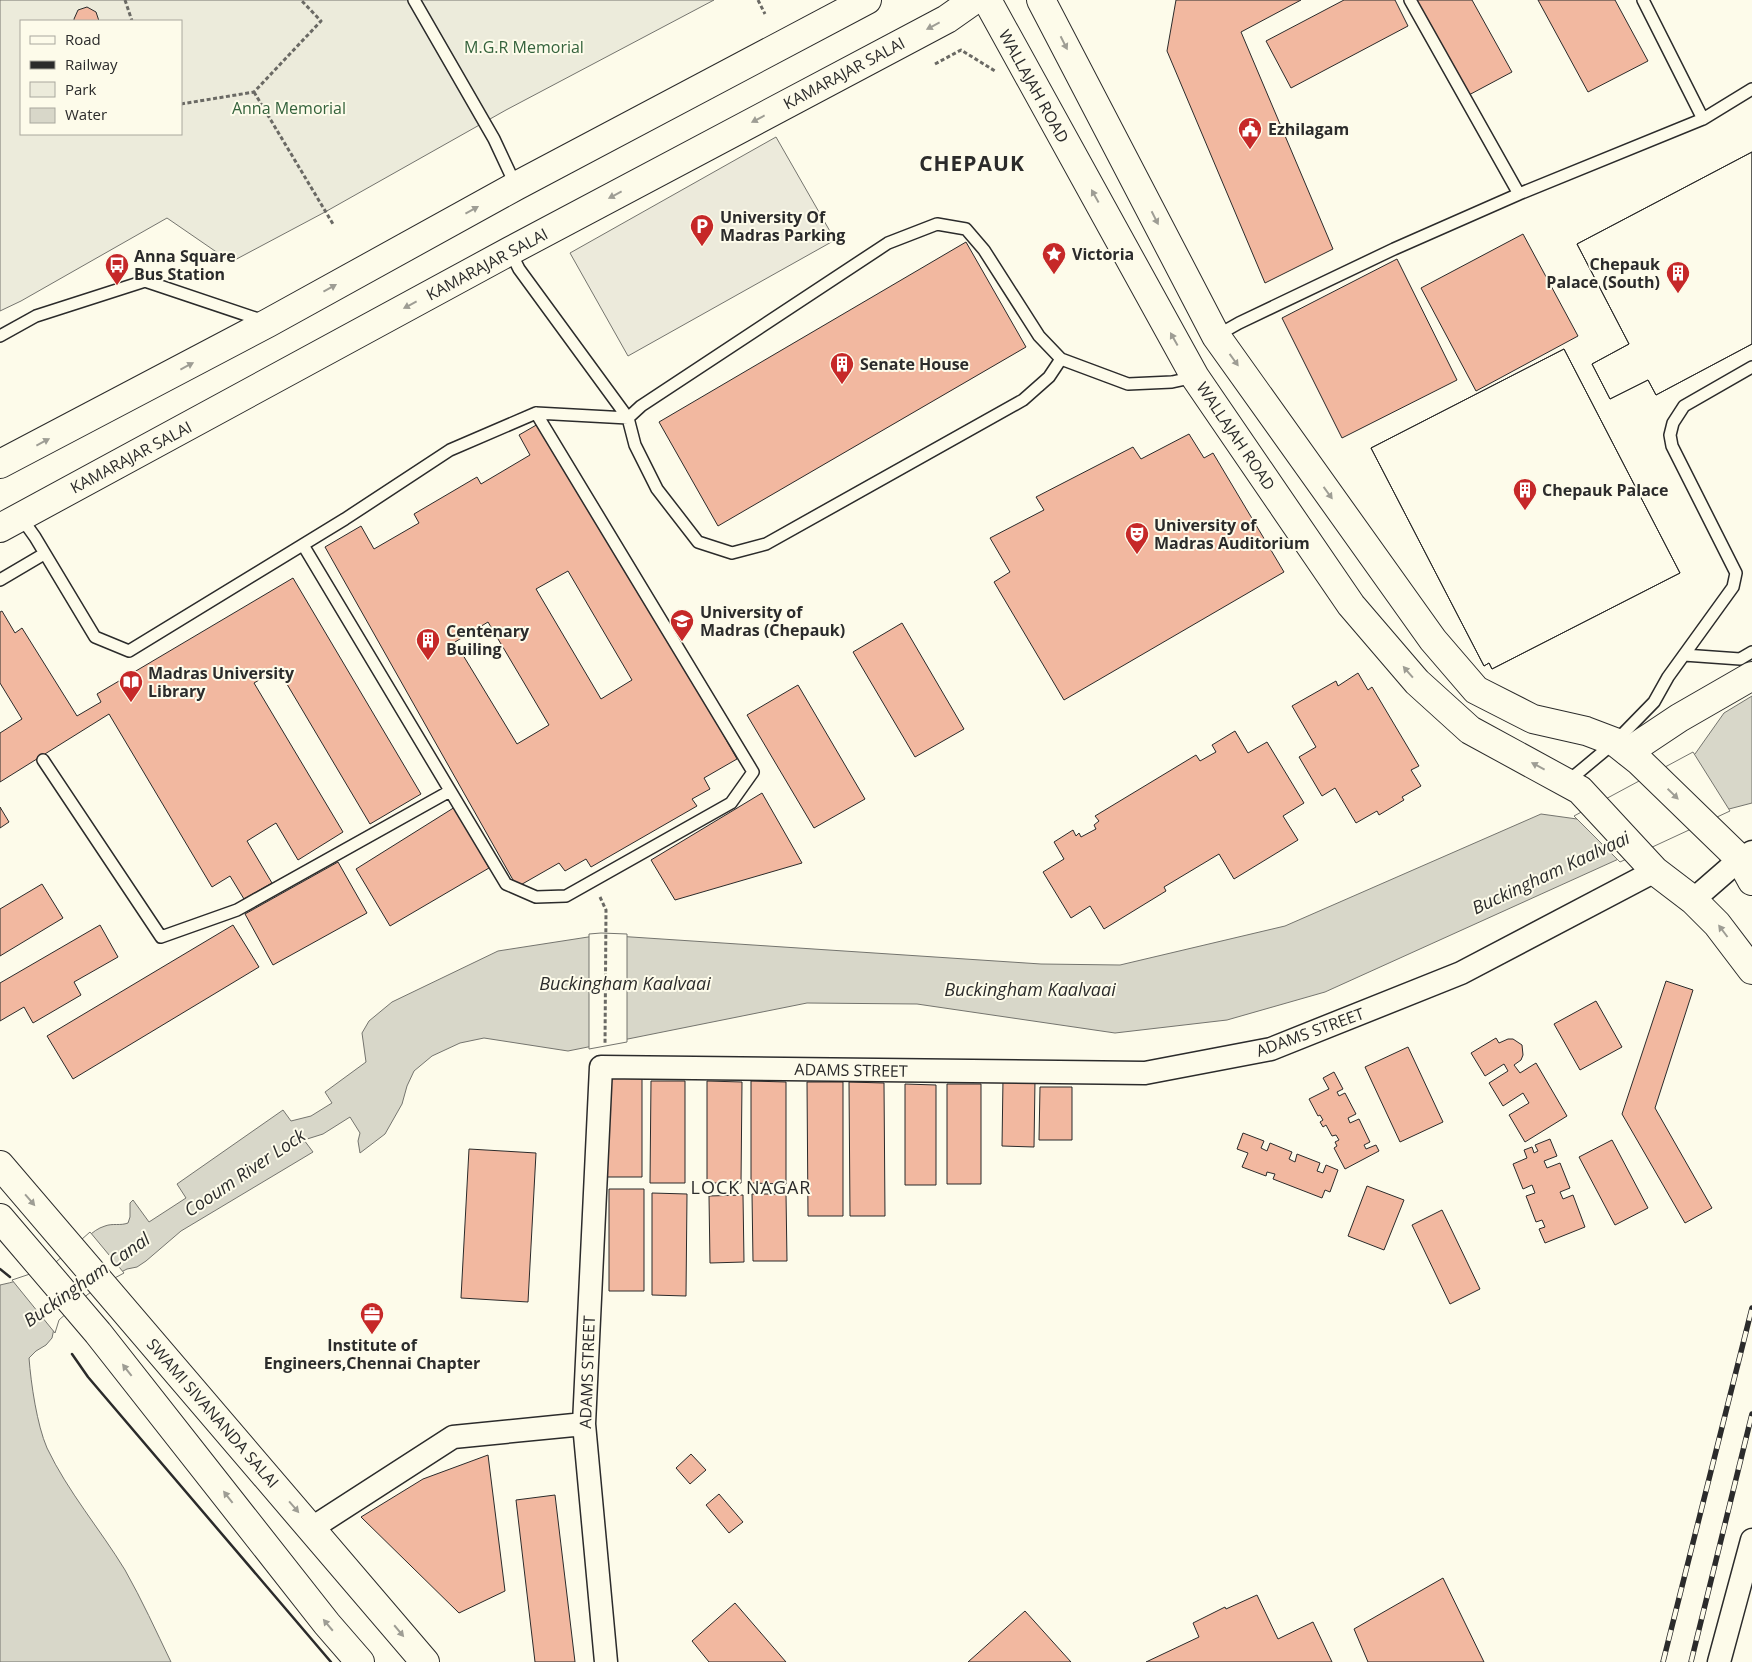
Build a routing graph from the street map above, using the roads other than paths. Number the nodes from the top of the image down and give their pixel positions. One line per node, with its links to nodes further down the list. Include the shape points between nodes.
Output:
1 (414, 0): 10 (lane, via 494,139)
2 (867, 0): 10 (main road)
3 (974, 0): 12 (main road, KAMARAJAR SALAI, one-way to 12, via 947,18)
4 (987, 0): 18 (main road, WALLAJAH ROAD, one-way to 4)
5 (1041, 0): 15 (main road, one-way to 15)
6 (1410, 0): 11 (lane)
7 (1643, 0): 9 (lane)
8 (1752, 89): 9 (lane)
9 (1703, 119): 11 (lane)
10 (516, 186): 13 (main road, one-way to 10)
11 (1519, 194): 15 (lane, via 1394,249)
12 (510, 251): 20 (lane); 22 (main road, KAMARAJAR SALAI, one-way to 22)
13 (268, 323): 14 (lane, via 145,281 36,316); 21 (main road, one-way to 13)
14 (0, 336)
15 (1216, 336): 29 (main road, one-way to 29, via 1433,640 1476,690 1533,718 1586,731)
16 (1061, 359): 18 (lane, via 1128,384 1172,382); 20 (lane, via 1038,336 984,250 966,229 937,224 888,243 641,406); 20 (lane, via 1049,377 1023,400 766,544 732,552 698,542 657,489 634,445)
17 (1752, 367): 27 (lane, via 1684,406 1673,423 1670,435 1672,446 1736,573 1733,587)
18 (1195, 377): 31 (main road, WALLAJAH ROAD, one-way to 18, via 1470,730 1417,682 1351,605)
19 (536, 413): 20 (lane); 23 (lane, via 450,450); 32 (lane, via 752,772 731,802 566,896 536,897 506,884)
20 (628, 418)
21 (0, 464)
22 (10, 522): 24 (lane)
23 (302, 545): 24 (lane, via 129,652 95,637); 32 (lane)
24 (44, 554): 25 (lane)
25 (0, 580)
26 (1752, 652): 27 (lane, via 1740,659)
27 (1684, 655): 29 (lane)
28 (1752, 676): 29 (main road)
29 (1628, 752): 31 (lane); 33 (main road, one-way to 33)
30 (43, 760): 32 (lane, via 161,937 237,910)
31 (1574, 786): 34 (main road, WALLAJAH ROAD)
32 (450, 791)
33 (1748, 864): 35 (street)
34 (1655, 871): 35 (main road); 39 (street, ADAMS STREET, via 1461,973 1271,1049 1145,1074 601,1067)
35 (1693, 900): 36 (main road, one-way to 35, via 1717,924)
36 (1752, 970)
37 (0, 1165): 40 (main road, SWAMI SIVANANDA SALAI, one-way to 40)
38 (0, 1218): 42 (main road, one-way to 38, via 98,1333)
39 (584, 1424): 40 (street, via 454,1437); 44 (street, ADAMS STREET)
40 (312, 1528): 43 (main road, SWAMI SIVANANDA SALAI, one-way to 43)
41 (1752, 1540): 45 (street)
42 (360, 1662)
43 (425, 1662)
44 (606, 1662)
45 (1718, 1662)

